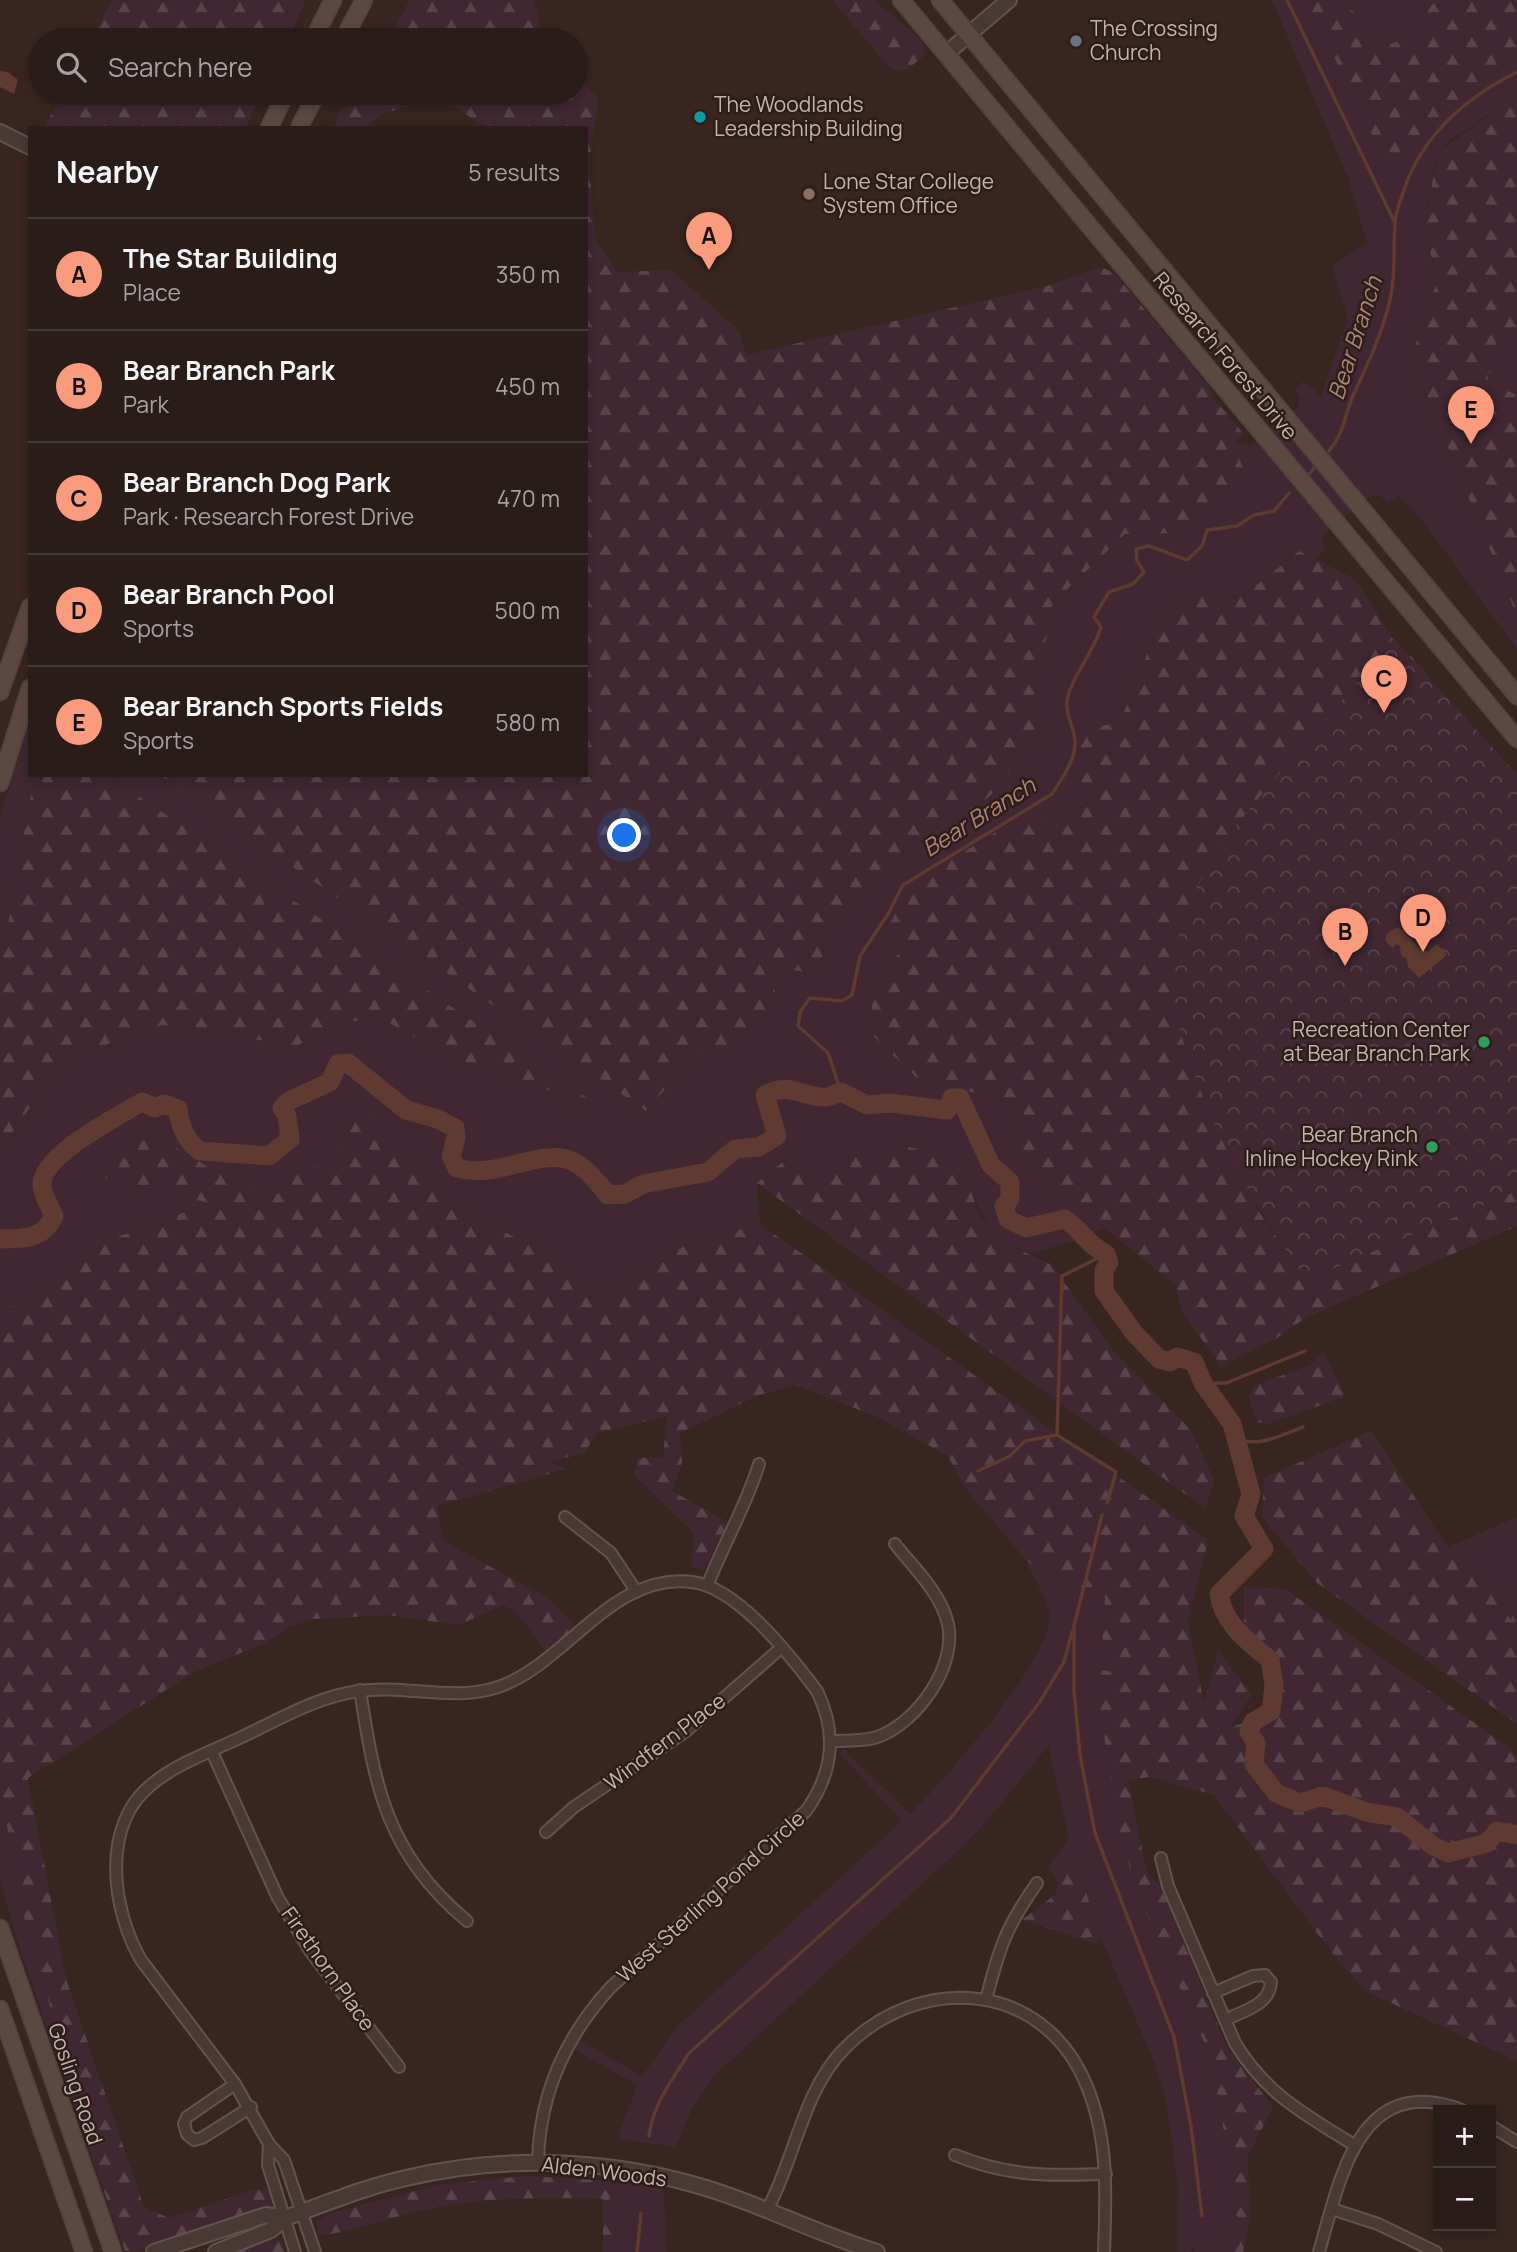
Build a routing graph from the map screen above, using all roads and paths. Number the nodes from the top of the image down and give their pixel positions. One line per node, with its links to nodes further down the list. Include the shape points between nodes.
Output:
1 (333, 0): 6 (main road)
2 (364, 0): 7 (main road)
3 (901, 0): 9 (main road, Research Forest Drive)
4 (940, 0): 8 (main road, Research Forest Drive)
5 (1009, 0): 8 (street)
6 (319, 28)
7 (349, 28)
8 (970, 33): 9 (street); 19 (main road, Research Forest Drive)
9 (947, 53): 20 (main road, Research Forest Drive)
10 (280, 105): 12 (main road)
11 (311, 105): 13 (main road)
12 (270, 126)
13 (300, 126)
14 (0, 132): 15 (street)
15 (28, 146)
16 (28, 613): 17 (main road)
17 (0, 692)
18 (28, 694): 21 (main road)
19 (1517, 696)
20 (1517, 739)
21 (0, 783)
22 (760, 1464): 25 (street)
23 (565, 1517): 26 (street, via 611,1553)
24 (895, 1544): 29 (street, via 943,1609 948,1624 947,1655 936,1682 895,1728 863,1740)
25 (708, 1584): 26 (street, via 675,1581); 27 (street, West Sterling Pond Circle, via 734,1601)
26 (636, 1591): 28 (street, via 502,1686 457,1694)
27 (781, 1648): 29 (street, West Sterling Pond Circle, via 817,1691); 31 (street, Windfern Place, via 685,1732)
28 (360, 1690): 30 (street, via 325,1698); 34 (street, via 372,1768 393,1830 442,1901)
29 (832, 1741): 49 (street, West Sterling Pond Circle, via 824,1781 806,1811 589,2011 558,2063 546,2095)
30 (212, 1752): 40 (street, Firethorn Place, via 278,1898 310,1951); 41 (street, via 176,1768 142,1793 125,1821 117,1876 124,1922 135,1950)
31 (546, 1832)
32 (1161, 1857): 36 (street, via 1168,1886)
33 (1037, 1883): 37 (street, via 1010,1921)
34 (467, 1921)
35 (0, 1928): 57 (main road, Gosling Road)
36 (1213, 1993): 39 (street); 39 (street, via 1253,1976 1265,1975 1271,1982 1271,1992 1262,2002)
37 (986, 2000): 50 (street, via 1028,2017 1048,2031 1078,2067 1096,2116); 52 (street, via 948,1997 912,2003 861,2033 826,2070)
38 (0, 2009): 56 (main road)
39 (1225, 2020): 47 (street, via 1247,2063 1271,2090)
40 (399, 2067)
41 (235, 2084): 43 (street); 43 (street, via 187,2117 187,2134 194,2140 202,2138)
42 (1444, 2105): 47 (street, via 1407,2104 1371,2124)
43 (251, 2107): 46 (street)
44 (1496, 2129): 45 (street)
45 (1517, 2142)
46 (269, 2144): 53 (street, via 284,2160); 54 (street, via 268,2165)
47 (1354, 2145): 51 (street)
48 (955, 2155): 50 (street, via 1007,2173)
49 (537, 2163): 52 (street, Alden Woods, via 603,2168 692,2184); 53 (street, Alden Woods, via 435,2172 362,2190)
50 (1106, 2174): 63 (street)
51 (1332, 2209): 64 (street); 65 (street, via 1378,2224)
52 (766, 2211): 55 (street, Alden Woods)
53 (303, 2212): 54 (street, Alden Woods); 61 (street)
54 (285, 2218): 58 (street, Alden Woods, via 266,2215); 59 (street, Alden Woods, via 271,2230); 60 (street)
55 (850, 2248): 62 (street, Alden Woods)
56 (84, 2252)
57 (113, 2252)
58 (154, 2252)
59 (216, 2252)
60 (295, 2252)
61 (315, 2252)
62 (877, 2252)
63 (1104, 2252)
64 (1319, 2252)
65 (1436, 2252)

